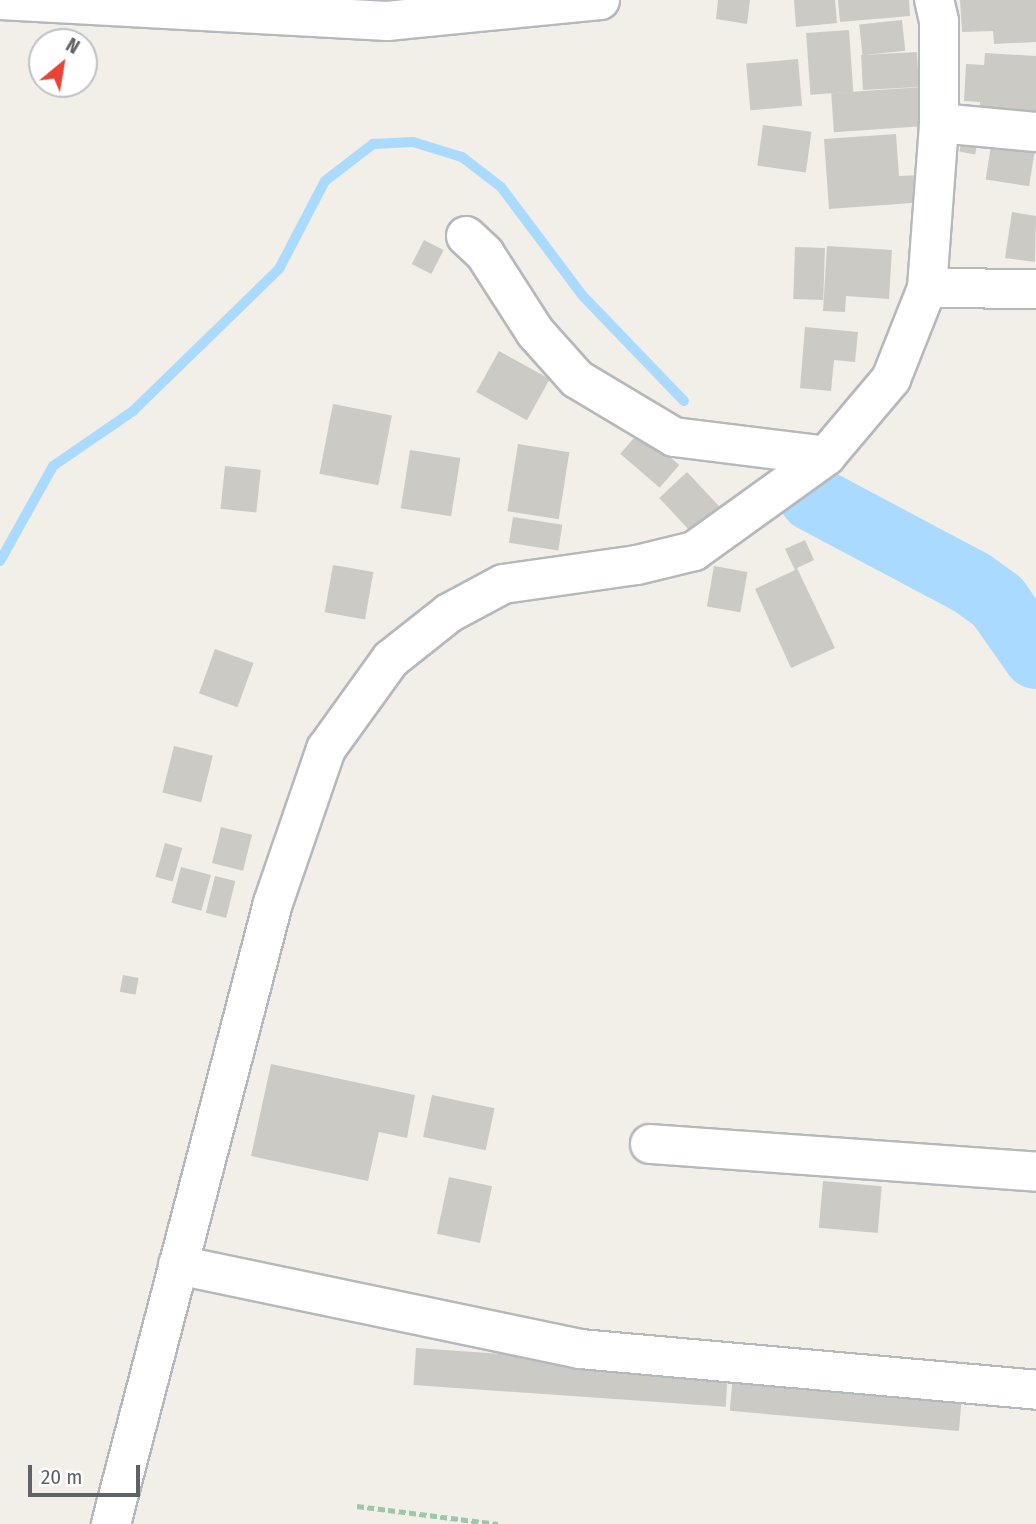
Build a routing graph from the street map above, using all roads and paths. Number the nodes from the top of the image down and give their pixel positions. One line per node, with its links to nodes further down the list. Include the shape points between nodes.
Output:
1 (0, 0): 4 (street)
2 (600, 0): 5 (street)
3 (934, 0): 6 (street, via 939,21)
4 (159, 5): 5 (street, via 387,21)
5 (491, 6)
6 (939, 122): 7 (street); 9 (street)
7 (1036, 132)
8 (466, 236): 11 (street, via 485,254 535,332 577,379 674,437)
9 (927, 288): 10 (street); 11 (street, via 891,379)
10 (1036, 289)
11 (826, 456): 14 (street, via 694,551 637,565 503,584 449,613 391,659 326,749 273,903)
12 (650, 1144): 13 (street)
13 (1036, 1172)
14 (177, 1265): 15 (street, via 580,1349); 17 (street)
15 (1036, 1390)
16 (357, 1506): 18 (path)
17 (111, 1524)
18 (498, 1524)

